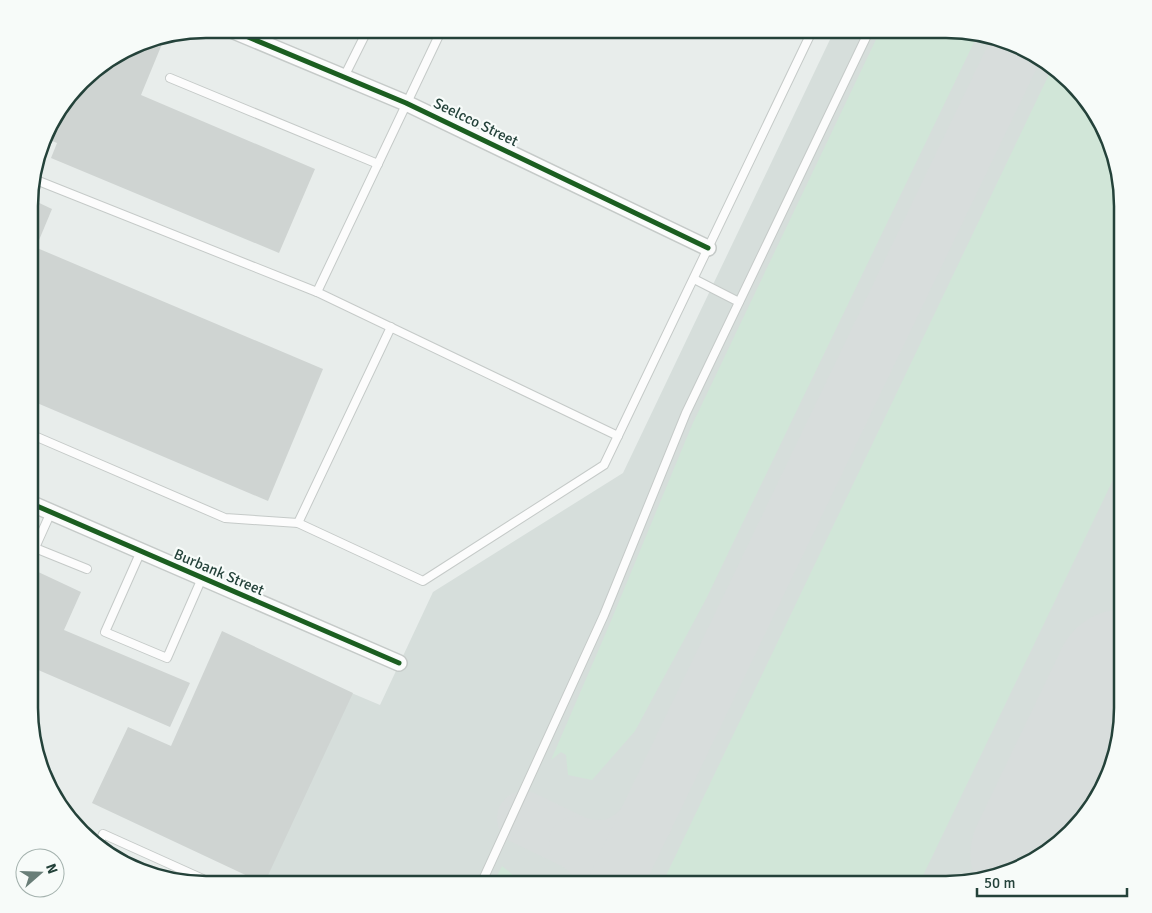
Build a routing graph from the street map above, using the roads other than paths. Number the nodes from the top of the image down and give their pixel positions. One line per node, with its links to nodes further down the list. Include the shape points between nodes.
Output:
1 (251, 38): 6 (street, Seelcco Street)
2 (364, 38): 6 (lane)
3 (438, 38): 8 (lane)
4 (809, 38): 11 (lane)
5 (866, 38): 14 (lane)
6 (344, 77): 8 (street, Seelcco Street)
7 (170, 78): 9 (lane)
8 (406, 103): 9 (lane); 11 (street, Seelcco Street)
9 (378, 164): 13 (lane)
10 (39, 181): 13 (lane)
11 (708, 248): 12 (lane)
12 (694, 279): 14 (lane); 16 (lane)
13 (318, 292): 15 (lane)
14 (740, 302): 29 (lane, via 686,413 604,615)
15 (391, 327): 16 (lane); 20 (lane)
16 (618, 436): 20 (lane, via 604,465 423,580)
17 (38, 437): 20 (lane, via 225,518)
18 (38, 506): 19 (street, Burbank Street)
19 (51, 512): 21 (lane); 23 (street, Burbank Street)
20 (298, 523)
21 (38, 541)
22 (38, 549): 24 (lane)
23 (140, 551): 25 (street, Burbank Street); 25 (lane, via 105,632 168,658)
24 (87, 569)
25 (202, 578): 26 (street, Burbank Street)
26 (399, 663)
27 (101, 839): 28 (lane, via 104,834)
28 (194, 875)
29 (485, 875)

